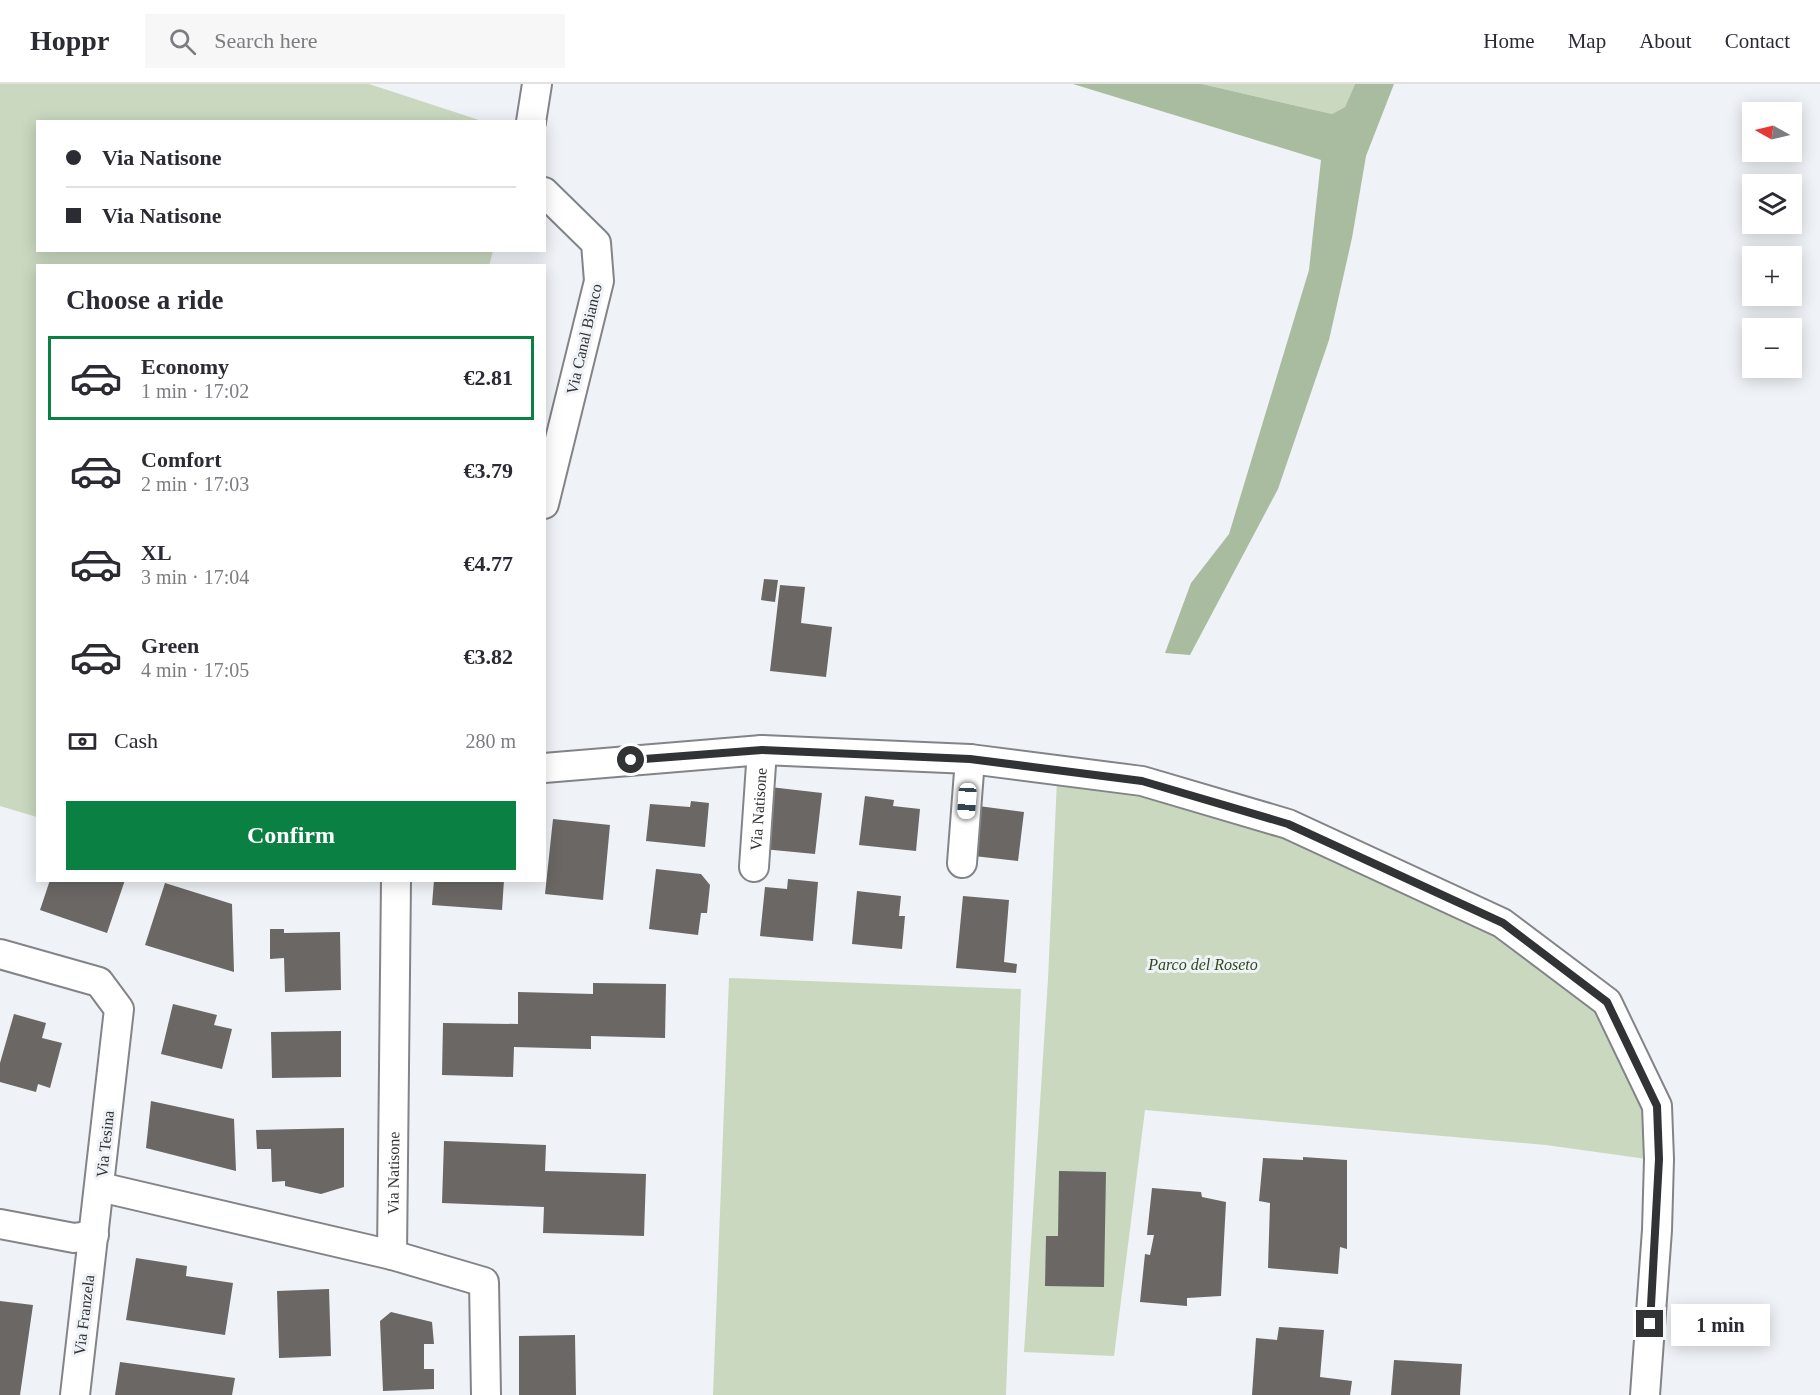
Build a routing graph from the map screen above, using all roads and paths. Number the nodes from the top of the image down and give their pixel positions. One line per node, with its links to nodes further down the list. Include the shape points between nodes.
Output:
1 (537, 84): 2 (street)
2 (531, 120)
3 (546, 194): 4 (street, Via Canal Bianco, via 596,243 599,281)
4 (546, 496)
5 (762, 750): 6 (street, Via Natisone); 7 (street, Via Natisone); 9 (street, Via Natisone)
6 (970, 759): 8 (street); 18 (street, Via Natisone, via 1142,781 1288,824 1503,923 1607,1002 1657,1106 1657,1230)
7 (546, 768)
8 (962, 863)
9 (754, 867)
10 (396, 882): 15 (street, Via Natisone)
11 (0, 954): 12 (street, Via Tesina, via 99,982 119,1009)
12 (100, 1187): 14 (street, Via Franzela); 15 (street, Via Tesina)
13 (0, 1224): 14 (street, via 74,1238)
14 (94, 1235): 16 (street, Via Franzela)
15 (392, 1255): 17 (street, via 484,1282)
16 (75, 1395)
17 (486, 1395)
18 (1645, 1395)

